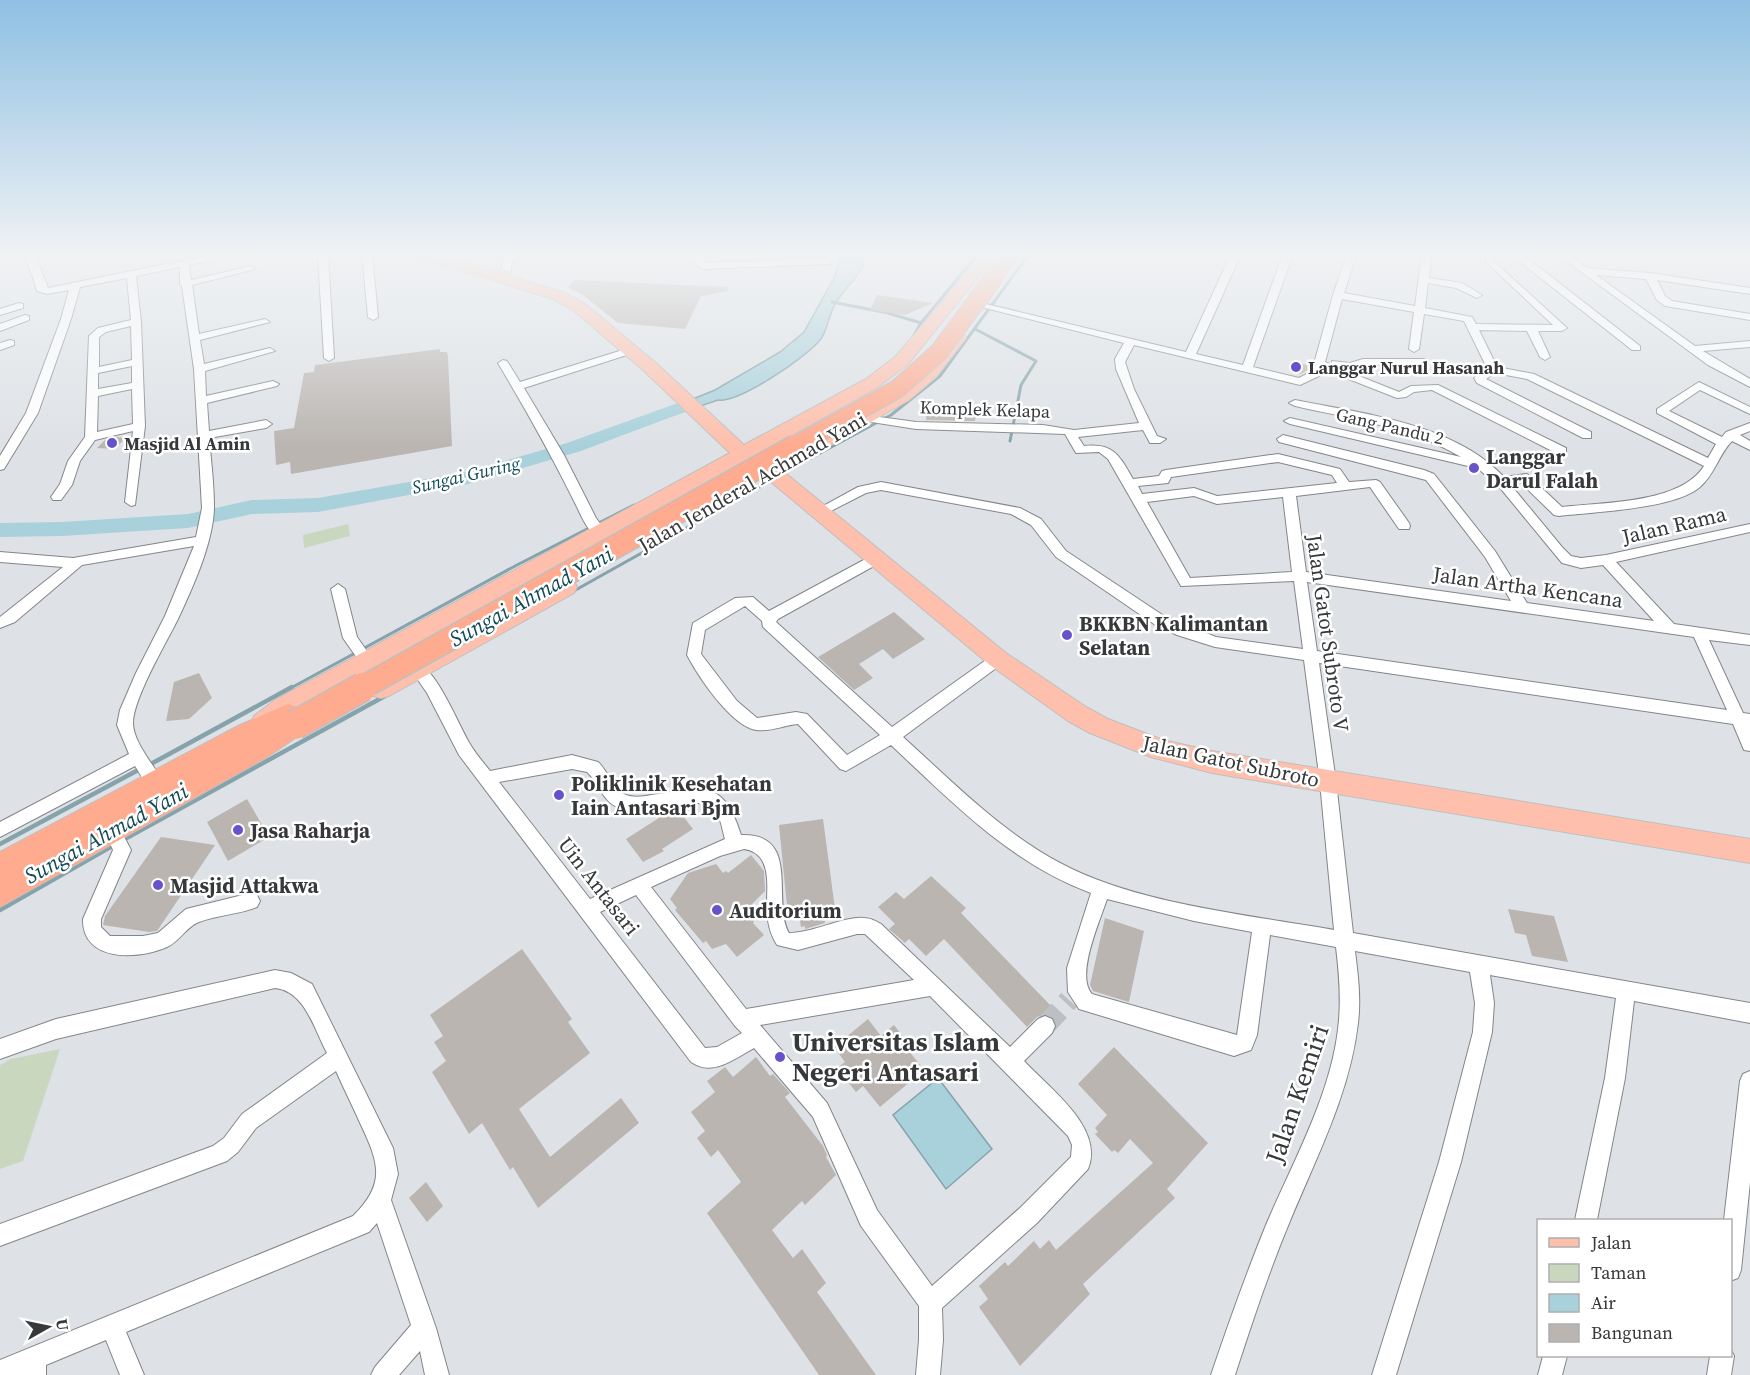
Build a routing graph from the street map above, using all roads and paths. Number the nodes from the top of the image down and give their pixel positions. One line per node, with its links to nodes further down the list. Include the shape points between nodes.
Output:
1 (25, 318): 23 (street)
2 (66, 318): 74 (street, via 32,413)
3 (136, 318): 20 (street)
4 (191, 318): 25 (street)
5 (327, 318): 35 (street)
6 (590, 318): 32 (main road)
7 (609, 318): 51 (main road, via 662,362)
8 (937, 318): 54 (main road, Jalan Jenderal Achmad Yani, via 902,360 872,383)
9 (962, 318): 109 (highway, Jalan Jenderal Achmad Yani, bridge, via 939,352 912,378 861,412)
10 (978, 318): 55 (main road, Jalan Jenderal Achmad Yani, via 919,384)
11 (1031, 318): 26 (street)
12 (1207, 318): 33 (street)
13 (1265, 318): 40 (street)
14 (1332, 318): 38 (street)
15 (1418, 318): 29 (street)
16 (1465, 318): 22 (street)
17 (1553, 318): 24 (street, via 1562,326 1558,329)
18 (1595, 318): 28 (street)
19 (1652, 318): 30 (street)
20 (136, 322): 37 (street); 43 (street, via 96,333)
21 (264, 322): 25 (street)
22 (1473, 327): 24 (street); 42 (street)
23 (0, 328)
24 (1531, 328): 34 (street)
25 (195, 339): 41 (street)
26 (1131, 341): 33 (street); 59 (street, via 1120,363)
27 (1750, 344): 30 (street)
28 (1636, 348)
29 (1414, 349)
30 (1694, 349): 46 (street)
31 (270, 351): 41 (street)
32 (629, 351): 48 (street); 51 (main road)
33 (1190, 355): 40 (street)
34 (1545, 357)
35 (329, 358)
36 (1422, 361): 38 (street, via 1363,362 1350,366)
37 (137, 362): 43 (street); 47 (street)
38 (1320, 362): 44 (street, via 1317,374); 71 (street, via 1397,394 1411,388 1434,387)
39 (503, 363): 48 (street)
40 (1247, 368): 44 (street)
41 (199, 369): 50 (street)
42 (1493, 369): 63 (street, via 1481,381); 73 (street, via 1530,376)
43 (93, 371): 49 (street)
44 (1300, 382): 52 (street)
45 (273, 384): 50 (street)
46 (1750, 384)
47 (137, 385): 49 (street); 58 (street)
48 (517, 386): 88 (street)
49 (92, 394): 65 (street)
50 (201, 401): 62 (street)
51 (697, 402): 70 (main road, Jalan Gatot Subroto)
52 (1295, 403): 56 (street); 75 (street, via 1434,437)
53 (1750, 411): 66 (street, via 1699,385 1661,411)
54 (810, 418): 64 (main road, via 790,438 793,444 803,446); 70 (main road, Jalan Jenderal Achmad Yani)
55 (875, 420): 61 (street, Komplek Kelapa, via 945,427 1065,430); 64 (main road, Jalan Jenderal Achmad Yani)
56 (1290, 421): 68 (street); 75 (street, Gang Pandu 2)
57 (266, 424): 62 (street)
58 (139, 426): 65 (street); 84 (street)
59 (1146, 426): 61 (street); 67 (street, via 1154,440)
60 (1750, 427): 66 (street)
61 (1071, 434): 78 (street, Komplek Kelapa, via 1080,450 1108,452)
62 (204, 435): 90 (street, via 208,508)
63 (1587, 435)
64 (832, 436): 76 (main road, Jalan Jenderal Achmad Yani)
65 (91, 437): 82 (street)
66 (1726, 438): 69 (street); 73 (street)
67 (1160, 439)
68 (1283, 439): 72 (street); 97 (street, via 1430,477 1490,554)
69 (1750, 446)
70 (744, 448): 76 (main road, Jalan Gatot Subroto); 80 (main road, Jalan Jenderal Achmad Yani)
71 (1562, 451)
72 (1278, 458): 78 (street); 79 (street, via 1336,472)
73 (1710, 464): 77 (street, via 1693,487 1684,491 1638,502 1559,512 1523,477)
74 (0, 466)
75 (1483, 466): 77 (street)
76 (779, 478): 85 (main road, Jalan Jenderal Achmad Yani); 86 (main road, Jalan Gatot Subroto)
77 (1501, 482): 93 (street, Jalan Rama, via 1567,561)
78 (1130, 483): 83 (street)
79 (1344, 485): 81 (street); 87 (street, via 1374,484)
80 (685, 486): 85 (main road, via 720,483 723,489); 88 (main road, Jalan Jenderal Achmad Yani)
81 (1292, 492): 83 (street, via 1215,500 1194,492); 95 (street, Jalan Gatot Subroto V, via 1289,501)
82 (57, 497)
83 (1139, 499): 95 (street, Jalan Artha Kencana, via 1186,583)
84 (131, 502)
85 (710, 506): 106 (main road, Jalan Jenderal Achmad Yani)
86 (820, 511): 92 (main road, Jalan Gatot Subroto); 103 (street, via 862,490 881,486 1015,511 1036,522 1061,554 1182,631 1215,642)
87 (1404, 526)
88 (595, 527): 105 (main road, Jalan Jenderal Achmad Yani)
89 (1750, 528): 93 (street, Jalan Rama)
90 (202, 540): 94 (street); 111 (street, via 128,710 126,726)
91 (0, 557): 94 (street)
92 (878, 558): 98 (street); 104 (main road, Jalan Gatot Subroto)
93 (1606, 560): 100 (street)
94 (75, 563): 99 (street)
95 (1300, 576): 97 (street, Jalan Artha Kencana); 103 (street, Jalan Gatot Subroto V)
96 (338, 589): 105 (street, via 350,638)
97 (1522, 606): 100 (street, Jalan Artha Kencana)
98 (769, 619): 108 (street, via 771,627); 108 (street, via 744,600 698,627 695,637 694,655 713,684 748,721 757,724 802,718 846,764)
99 (0, 623)
100 (1669, 628): 101 (street, Jalan Artha Kencana)
101 (1699, 633): 102 (street, Jalan Artha Kencana); 107 (street)
102 (1750, 640)
103 (1310, 658): 107 (street); 113 (street, Jalan Gatot Subroto V)
104 (998, 659): 108 (street); 113 (main road, Jalan Gatot Subroto, via 1077,714 1151,747)
105 (367, 661): 109 (main road, Jalan Jenderal Achmad Yani, via 284,707)
106 (419, 672): 109 (main road, Jalan Jenderal Achmad Yani, via 300,731); 112 (street, Uin Antasari)
107 (1743, 719): 110 (street)
108 (892, 736): 120 (street, via 1006,838 1056,870)
109 (256, 740): 111 (highway, Jalan Jenderal Achmad Yani); 115 (highway, Jalan Jenderal Achmad Yani)
110 (1750, 745)
111 (146, 769): 114 (street); 118 (highway, Jalan Jenderal Achmad Yani)
112 (486, 778): 116 (street, via 585,762 595,767 614,796 626,803 711,799 721,806); 123 (street, Uin Antasari)
113 (1328, 782): 117 (main road, Jalan Gatot Subroto); 125 (street, Jalan Kemiri)
114 (0, 830)
115 (116, 839): 121 (highway, Jalan Jenderal Achmad Yani); 122 (street, via 115,870 96,904 92,924 97,938 106,945 142,945 163,940 192,915)
116 (735, 843): 119 (street); 127 (street, via 752,843 768,854 773,870 777,928 786,942 866,926)
117 (1750, 851)
118 (0, 867)
119 (639, 885): 123 (street); 130 (street)
120 (1101, 889): 124 (street, via 1194,913); 124 (street, via 1076,968 1073,996 1234,1046 1239,1046 1247,1035)
121 (0, 893)
122 (251, 901)
123 (588, 909): 132 (street, Uin Antasari, via 698,1055 704,1059 719,1057)
124 (1262, 925): 125 (street)
125 (1345, 940): 126 (street); 152 (street, Jalan Kemiri, via 1350,992 1348,1039 1314,1141 1280,1217)
126 (1478, 964): 128 (street); 153 (street, via 1485,1004 1484,1032 1450,1162)
127 (934, 986): 130 (street); 135 (street)
128 (1626, 991): 129 (street); 138 (street, via 1615,1078)
129 (1750, 1013)
130 (742, 1019): 132 (street)
131 (1044, 1026): 135 (street)
132 (756, 1036): 141 (street, via 820,1110 869,1218)
133 (0, 1049): 134 (street, via 56,1029 275,979 297,983 305,991)
134 (339, 1056): 137 (street, via 386,1155 387,1180); 139 (street, via 249,1122 220,1154)
135 (1010, 1060): 141 (street, via 1075,1129 1082,1145 1081,1162 1029,1215)
136 (1750, 1081): 140 (street)
137 (380, 1199): 142 (street, via 361,1224); 143 (street)
138 (1586, 1219)
139 (0, 1235)
140 (1732, 1260)
141 (930, 1303): 151 (street)
142 (112, 1327): 146 (street); 148 (street)
143 (424, 1328): 149 (street); 150 (street)
144 (1555, 1357): 154 (street)
145 (1722, 1357): 155 (street)
146 (34, 1366): 147 (street)
147 (0, 1372)
148 (132, 1375)
149 (383, 1375)
150 (437, 1375)
151 (928, 1375)
152 (1223, 1375)
153 (1384, 1375)
154 (1550, 1375)
155 (1719, 1375)

